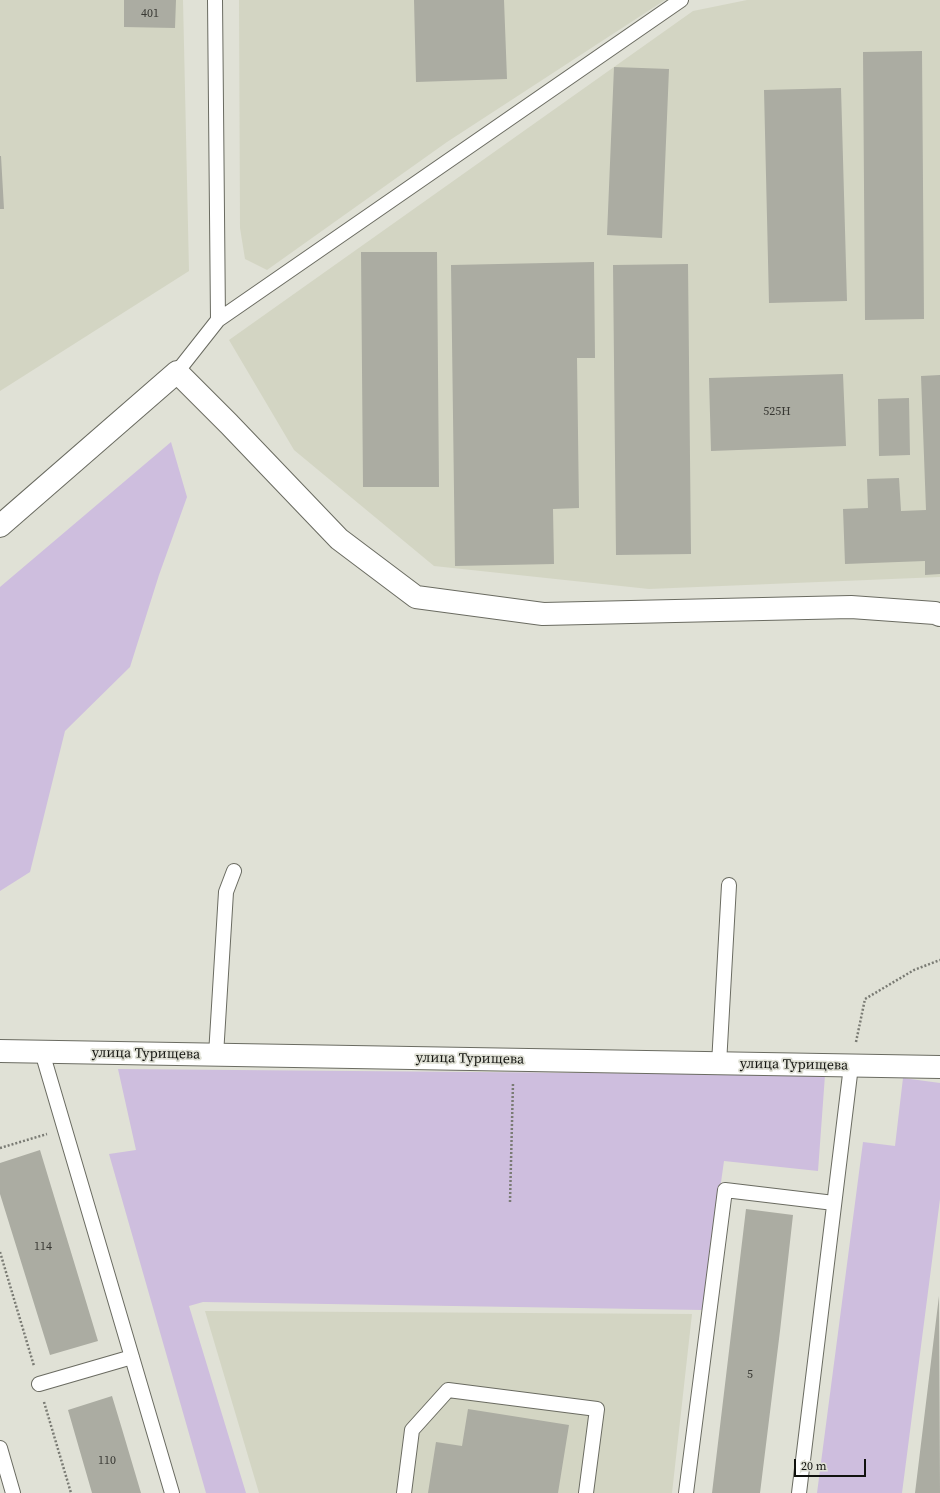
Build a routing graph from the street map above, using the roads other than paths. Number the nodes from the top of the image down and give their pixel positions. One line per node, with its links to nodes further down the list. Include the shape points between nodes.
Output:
1 (215, 0): 3 (lane)
2 (681, 0): 3 (lane)
3 (218, 320): 4 (lane)
4 (177, 372): 5 (street); 6 (street, via 339,539 416,597 543,614 851,607)
5 (0, 526)
6 (940, 615)
7 (234, 871): 11 (lane, via 226,892)
8 (729, 885): 12 (lane)
9 (0, 1051): 10 (street, улица Турищева)
10 (42, 1052): 11 (street, улица Турищева); 16 (lane)
11 (216, 1055): 12 (street, улица Турищева)
12 (719, 1064): 13 (street, улица Турищева)
13 (851, 1066): 14 (street, улица Турищева); 15 (lane)
14 (940, 1068)
15 (834, 1204): 23 (lane, via 725,1190); 24 (lane)
16 (132, 1357): 17 (lane); 20 (lane)
17 (39, 1384)
18 (0, 1448): 19 (lane)
19 (13, 1493)
20 (172, 1493)
21 (404, 1493): 22 (lane, via 412,1430 448,1390 597,1409)
22 (586, 1493)
23 (686, 1493)
24 (799, 1493)

